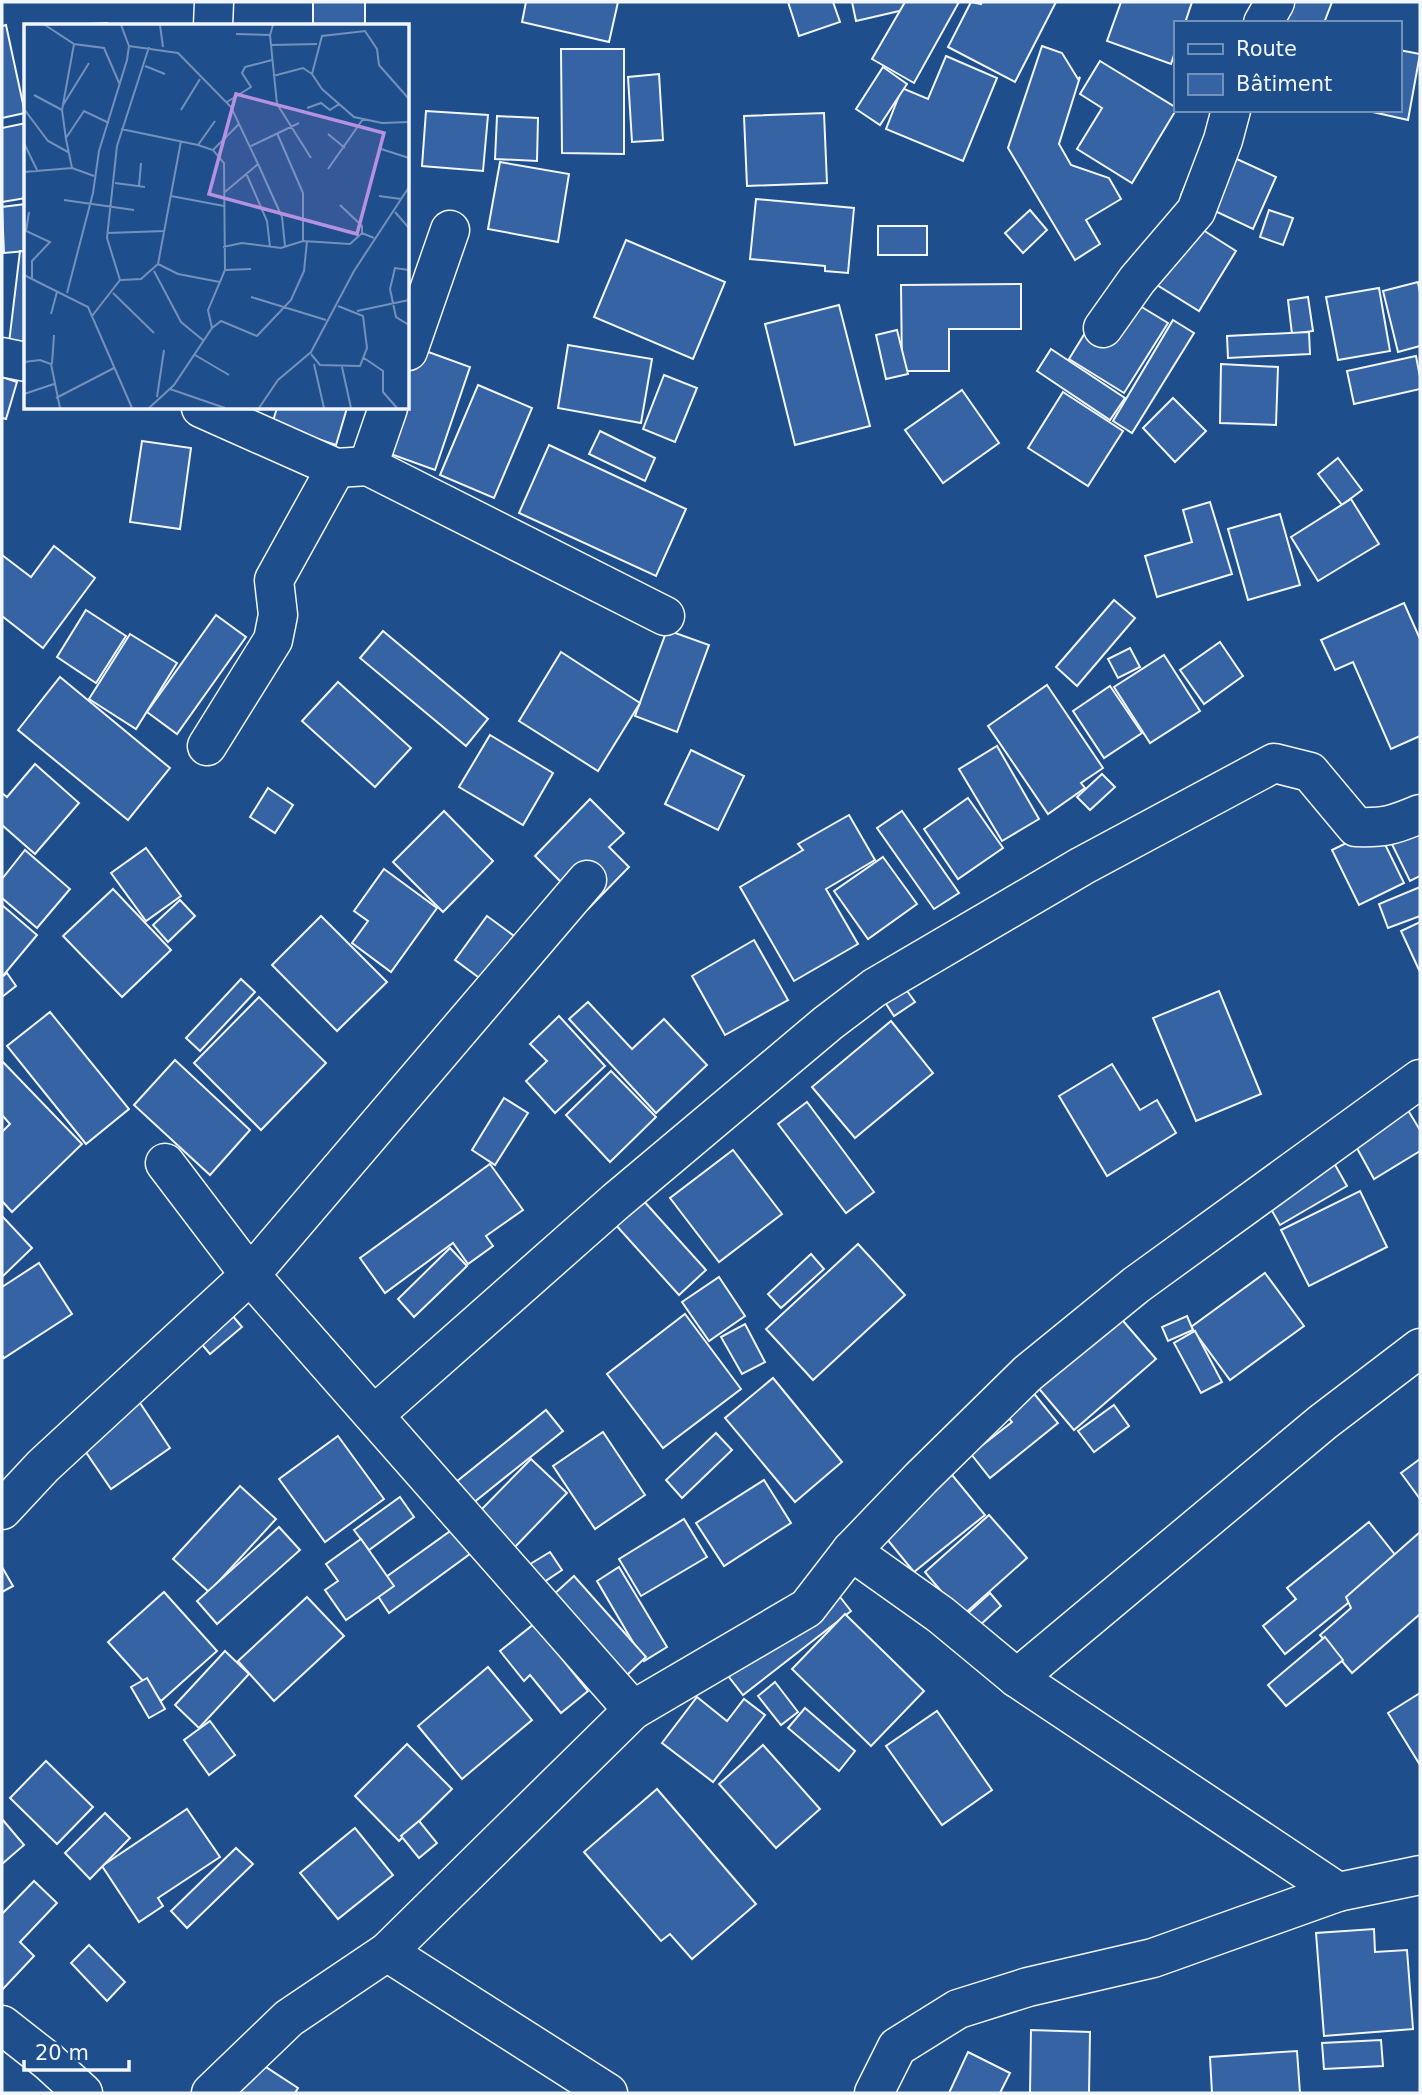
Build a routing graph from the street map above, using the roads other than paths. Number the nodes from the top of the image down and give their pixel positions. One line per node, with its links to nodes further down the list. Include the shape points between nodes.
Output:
1 (214, 2): 4 (street)
2 (1275, 2): 3 (street)
3 (1264, 21)
4 (213, 24)
5 (1230, 112): 7 (street, via 1196,211)
6 (450, 230): 8 (street)
7 (1103, 328)
8 (410, 345)
9 (2, 357): 10 (street)
10 (24, 362)
11 (206, 410): 13 (street)
12 (387, 410): 13 (street)
13 (352, 467): 14 (street); 15 (street, via 274,580 278,615 273,640)
14 (665, 616)
15 (207, 746)
16 (1420, 814): 22 (street, via 1381,828 1356,827 1310,772 1274,763 1082,866 874,988 828,1023 615,1202)
17 (587, 880): 20 (street)
18 (1420, 1079): 24 (street, via 1136,1285 1028,1373)
19 (165, 1163): 20 (street)
20 (250, 1275): 22 (street); 23 (street, via 43,1466)
21 (1420, 1348): 25 (street, via 1323,1422)
22 (374, 1415): 26 (street)
23 (2, 1510)
24 (851, 1551): 25 (street, via 941,1615); 26 (street, via 807,1608)
25 (1017, 1678): 28 (street)
26 (633, 1710): 29 (street)
27 (1420, 1875): 28 (street)
28 (1338, 1892): 34 (street, via 1153,1958 1028,1987 958,2009 897,2047)
29 (387, 1952): 32 (street, via 289,2018); 33 (street)
30 (2, 2025): 31 (street)
31 (83, 2093)
32 (211, 2093)
33 (608, 2093)
34 (874, 2093)

